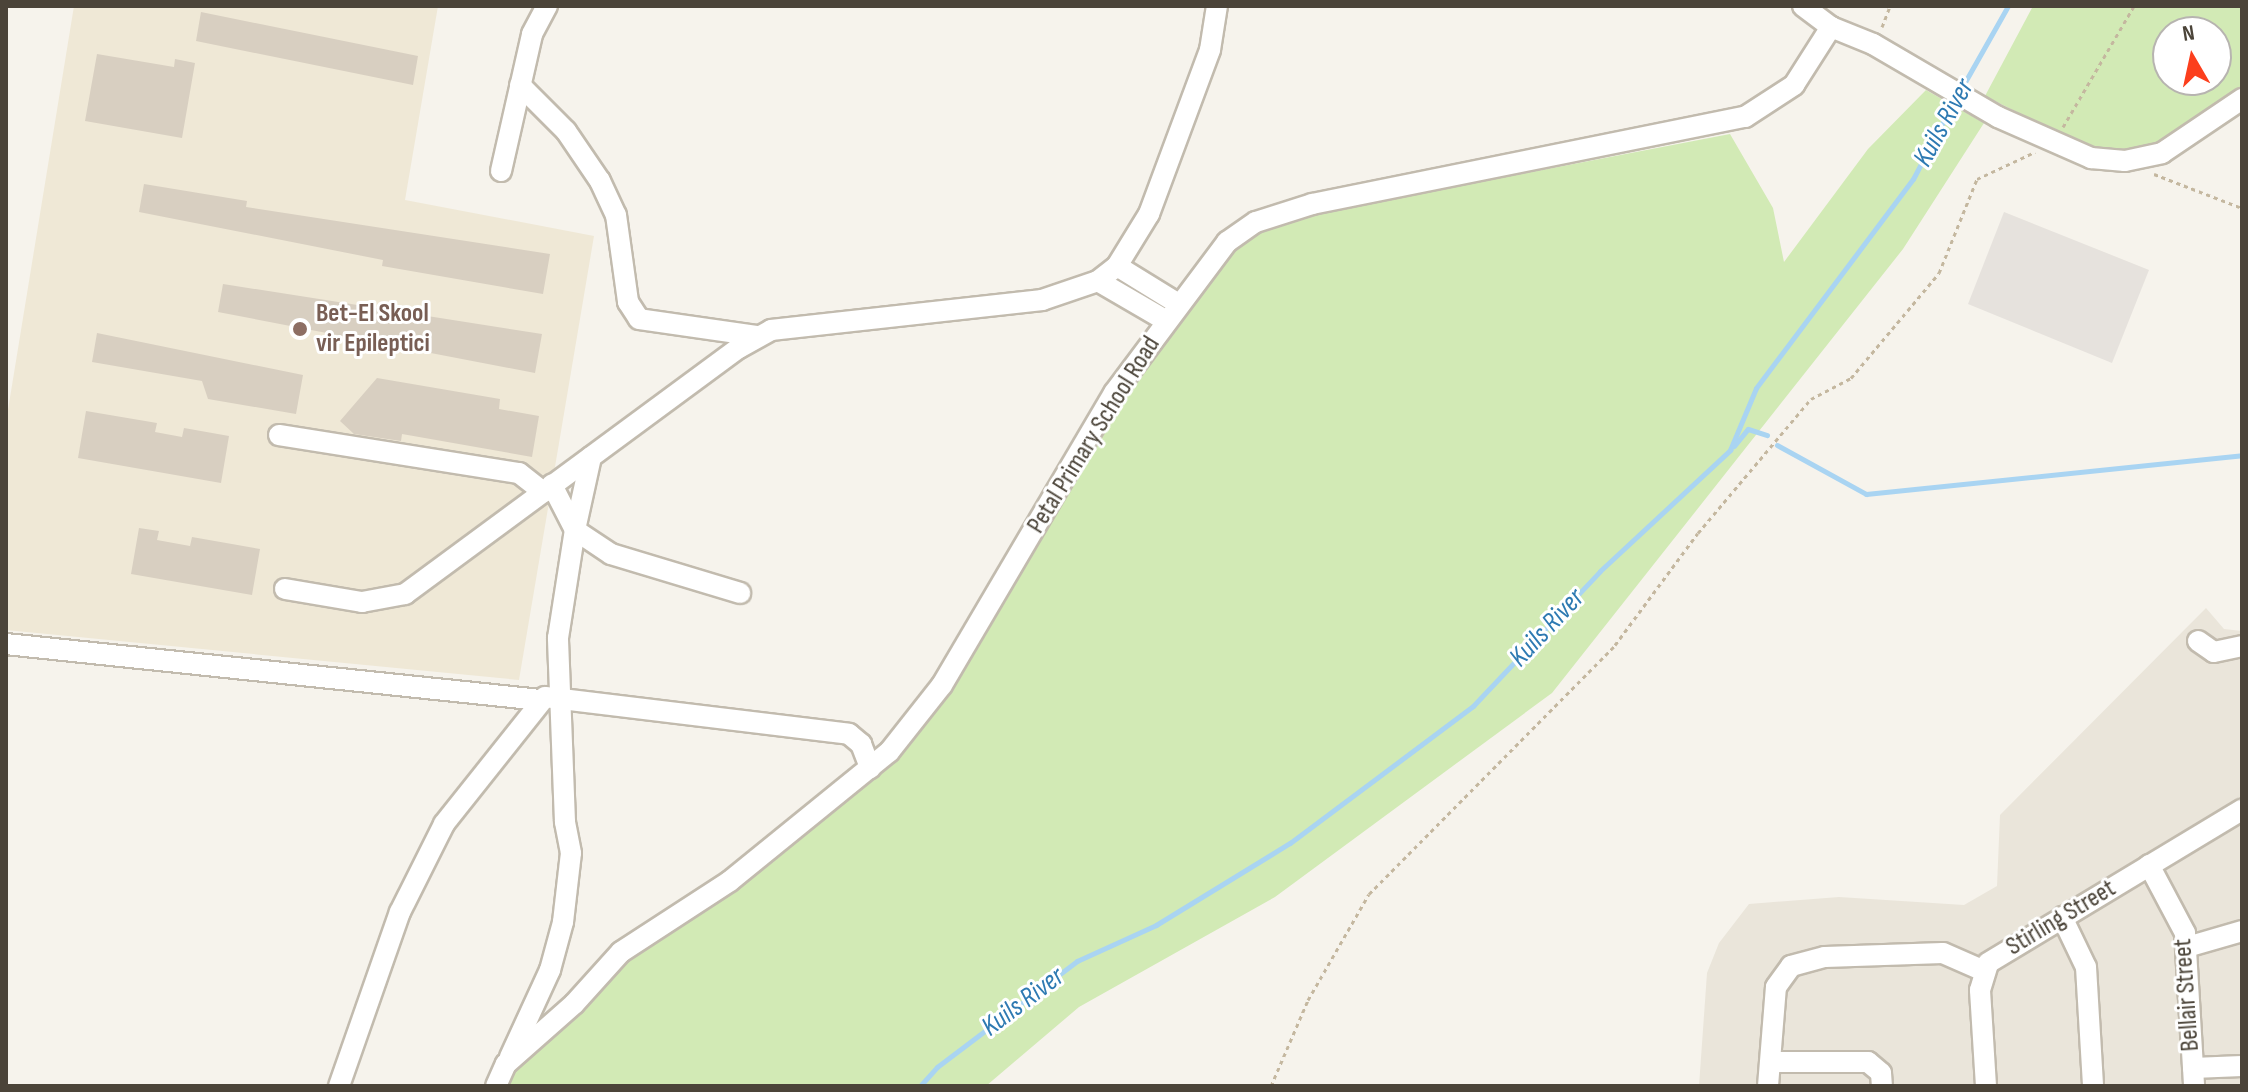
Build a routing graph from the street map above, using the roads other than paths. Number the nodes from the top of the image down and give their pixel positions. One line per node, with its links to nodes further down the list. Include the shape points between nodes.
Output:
1 (547, 6): 5 (street, via 532,34)
2 (1217, 6): 8 (street, via 1210,50 1149,214)
3 (1803, 6): 4 (street)
4 (1831, 27): 6 (street, via 1873,44 1998,117 2091,158 2125,161 2178,145); 10 (street, Petal Primary School Road, via 1794,85 1745,117 1293,209 1256,222 1227,242)
5 (520, 85): 7 (street); 11 (street, via 566,131 600,181 616,215 628,302 639,319)
6 (2242, 99)
7 (501, 171)
8 (1117, 266): 9 (street); 10 (street)
9 (1098, 281): 10 (street); 11 (street, via 1042,300 802,322)
10 (1171, 312): 22 (street, Petal Primary School Road, via 1065,471 942,685)
11 (757, 336): 13 (street)
12 (279, 435): 14 (street, via 519,473)
13 (591, 457): 14 (street); 15 (street)
14 (548, 489): 15 (street); 16 (street, via 395,599 362,602)
15 (575, 530): 17 (street, via 611,554); 21 (street)
16 (285, 589)
17 (740, 593)
18 (2198, 641): 20 (street, via 2214,652)
19 (6, 644): 21 (street)
20 (2242, 646)
21 (550, 699): 22 (street, via 849,734 861,744); 30 (street, via 571,853 563,922 547,979); 33 (street, via 444,824 400,912)
22 (870, 768): 30 (street, Petal Primary School Road, via 730,881 621,952 574,1004)
23 (2242, 810): 24 (street, Stirling Street)
24 (2149, 865): 25 (street, Stirling Street); 27 (street, Bellair Street, via 2180,921)
25 (2062, 917): 28 (street, Stirling Street); 38 (street, via 2086,967)
26 (2242, 931): 27 (street)
27 (2187, 947): 32 (street, Bellair Street)
28 (1982, 970): 29 (street, via 1943,953 1802,960 1776,987); 37 (street, Stirling Street)
29 (1771, 1062): 35 (street); 36 (street, via 1868,1062 1881,1073)
30 (506, 1064): 34 (street, Petal Primary School Road)
31 (2242, 1066): 32 (street)
32 (2193, 1077)
33 (339, 1086)
34 (496, 1086)
35 (1768, 1086)
36 (1882, 1086)
37 (1986, 1086)
38 (2093, 1086)

